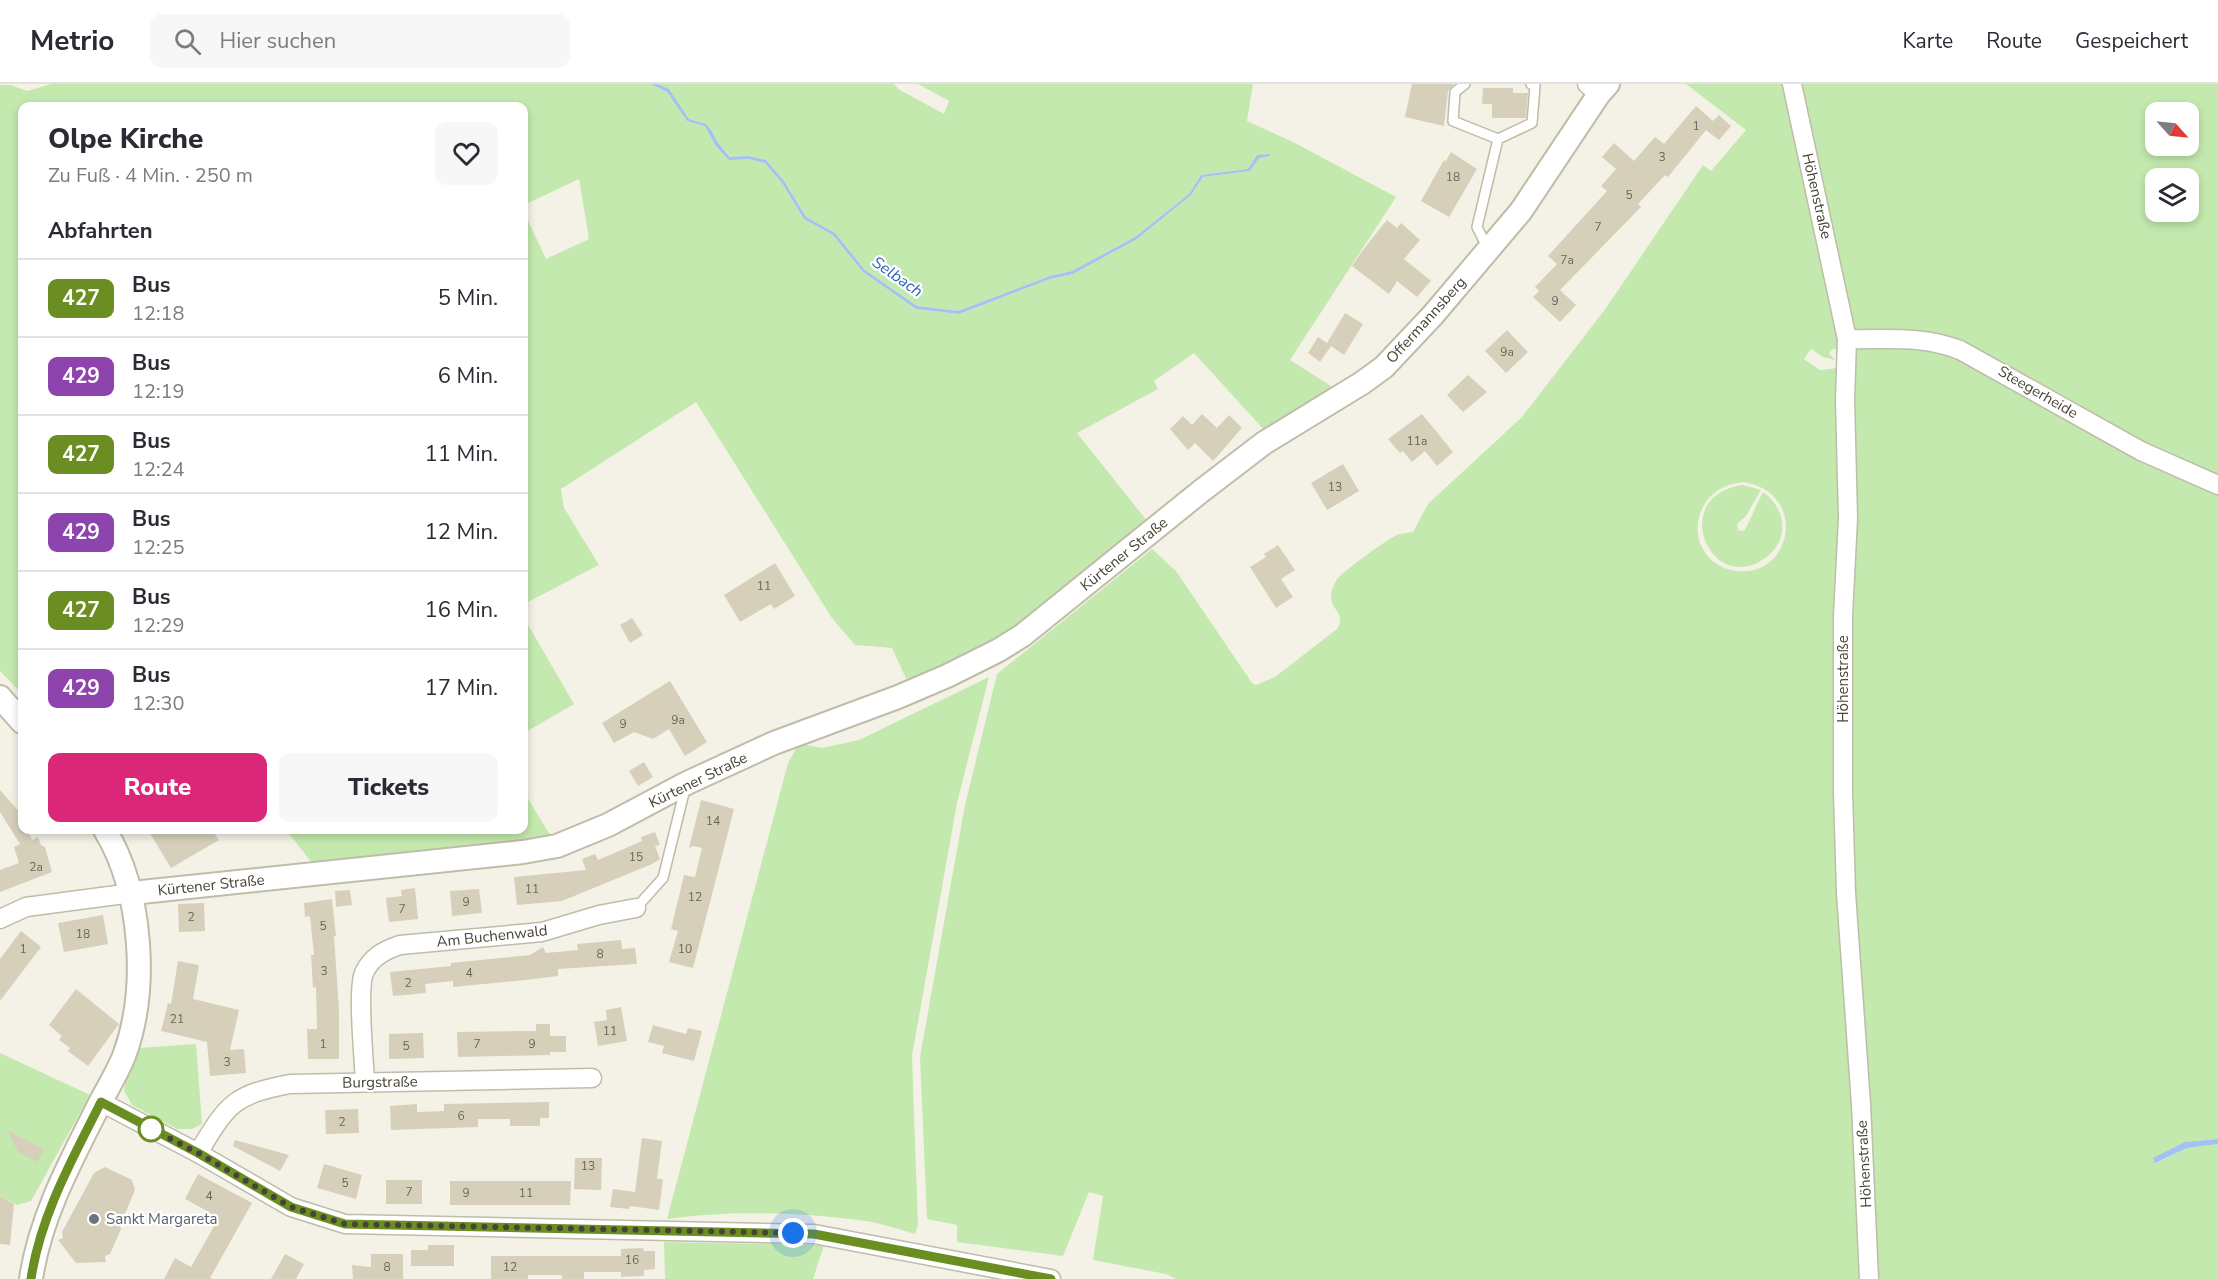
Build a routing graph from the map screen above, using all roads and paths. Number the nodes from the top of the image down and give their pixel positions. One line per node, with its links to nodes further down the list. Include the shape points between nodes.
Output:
1 (1465, 84): 5 (lane, via 1455,92 1453,121)
2 (1532, 84): 5 (lane, via 1532,123)
3 (1792, 84): 7 (street, Höhenstraße)
4 (1598, 87): 6 (street, Offermannsberg, via 1521,212)
5 (1498, 139): 6 (lane, via 1477,227)
6 (1488, 249): 9 (street, Offermannsberg, via 1384,367 1272,438)
7 (1847, 339): 8 (street, Steegerheide, via 1918,339 1960,350 2141,451); 23 (street, Höhenstraße, via 1843,790)
8 (2218, 485)
9 (1200, 492): 12 (street, Kürtener Straße, via 1023,635 999,650 937,681 774,743)
10 (0, 697): 11 (street)
11 (18, 717)
12 (687, 783): 14 (street, Kürtener Straße, via 608,825 557,846); 15 (lane, Am Buchenwald, via 663,878)
13 (108, 834): 14 (street)
14 (132, 893): 16 (street, via 26,907); 19 (street, via 139,955 134,1014 124,1055)
15 (636, 908): 18 (street, Am Buchenwald, via 542,932 400,945 383,951 364,973 361,989)
16 (0, 919)
17 (592, 1078): 18 (street, Burgstraße)
18 (365, 1082): 20 (street, Burgstraße, via 290,1083 261,1089 240,1098 221,1114)
19 (101, 1102): 20 (street); 21 (street, via 48,1214)
20 (198, 1153): 22 (street, via 291,1207 345,1224 814,1234)
21 (31, 1279)
22 (1051, 1279)
23 (1869, 1279)

